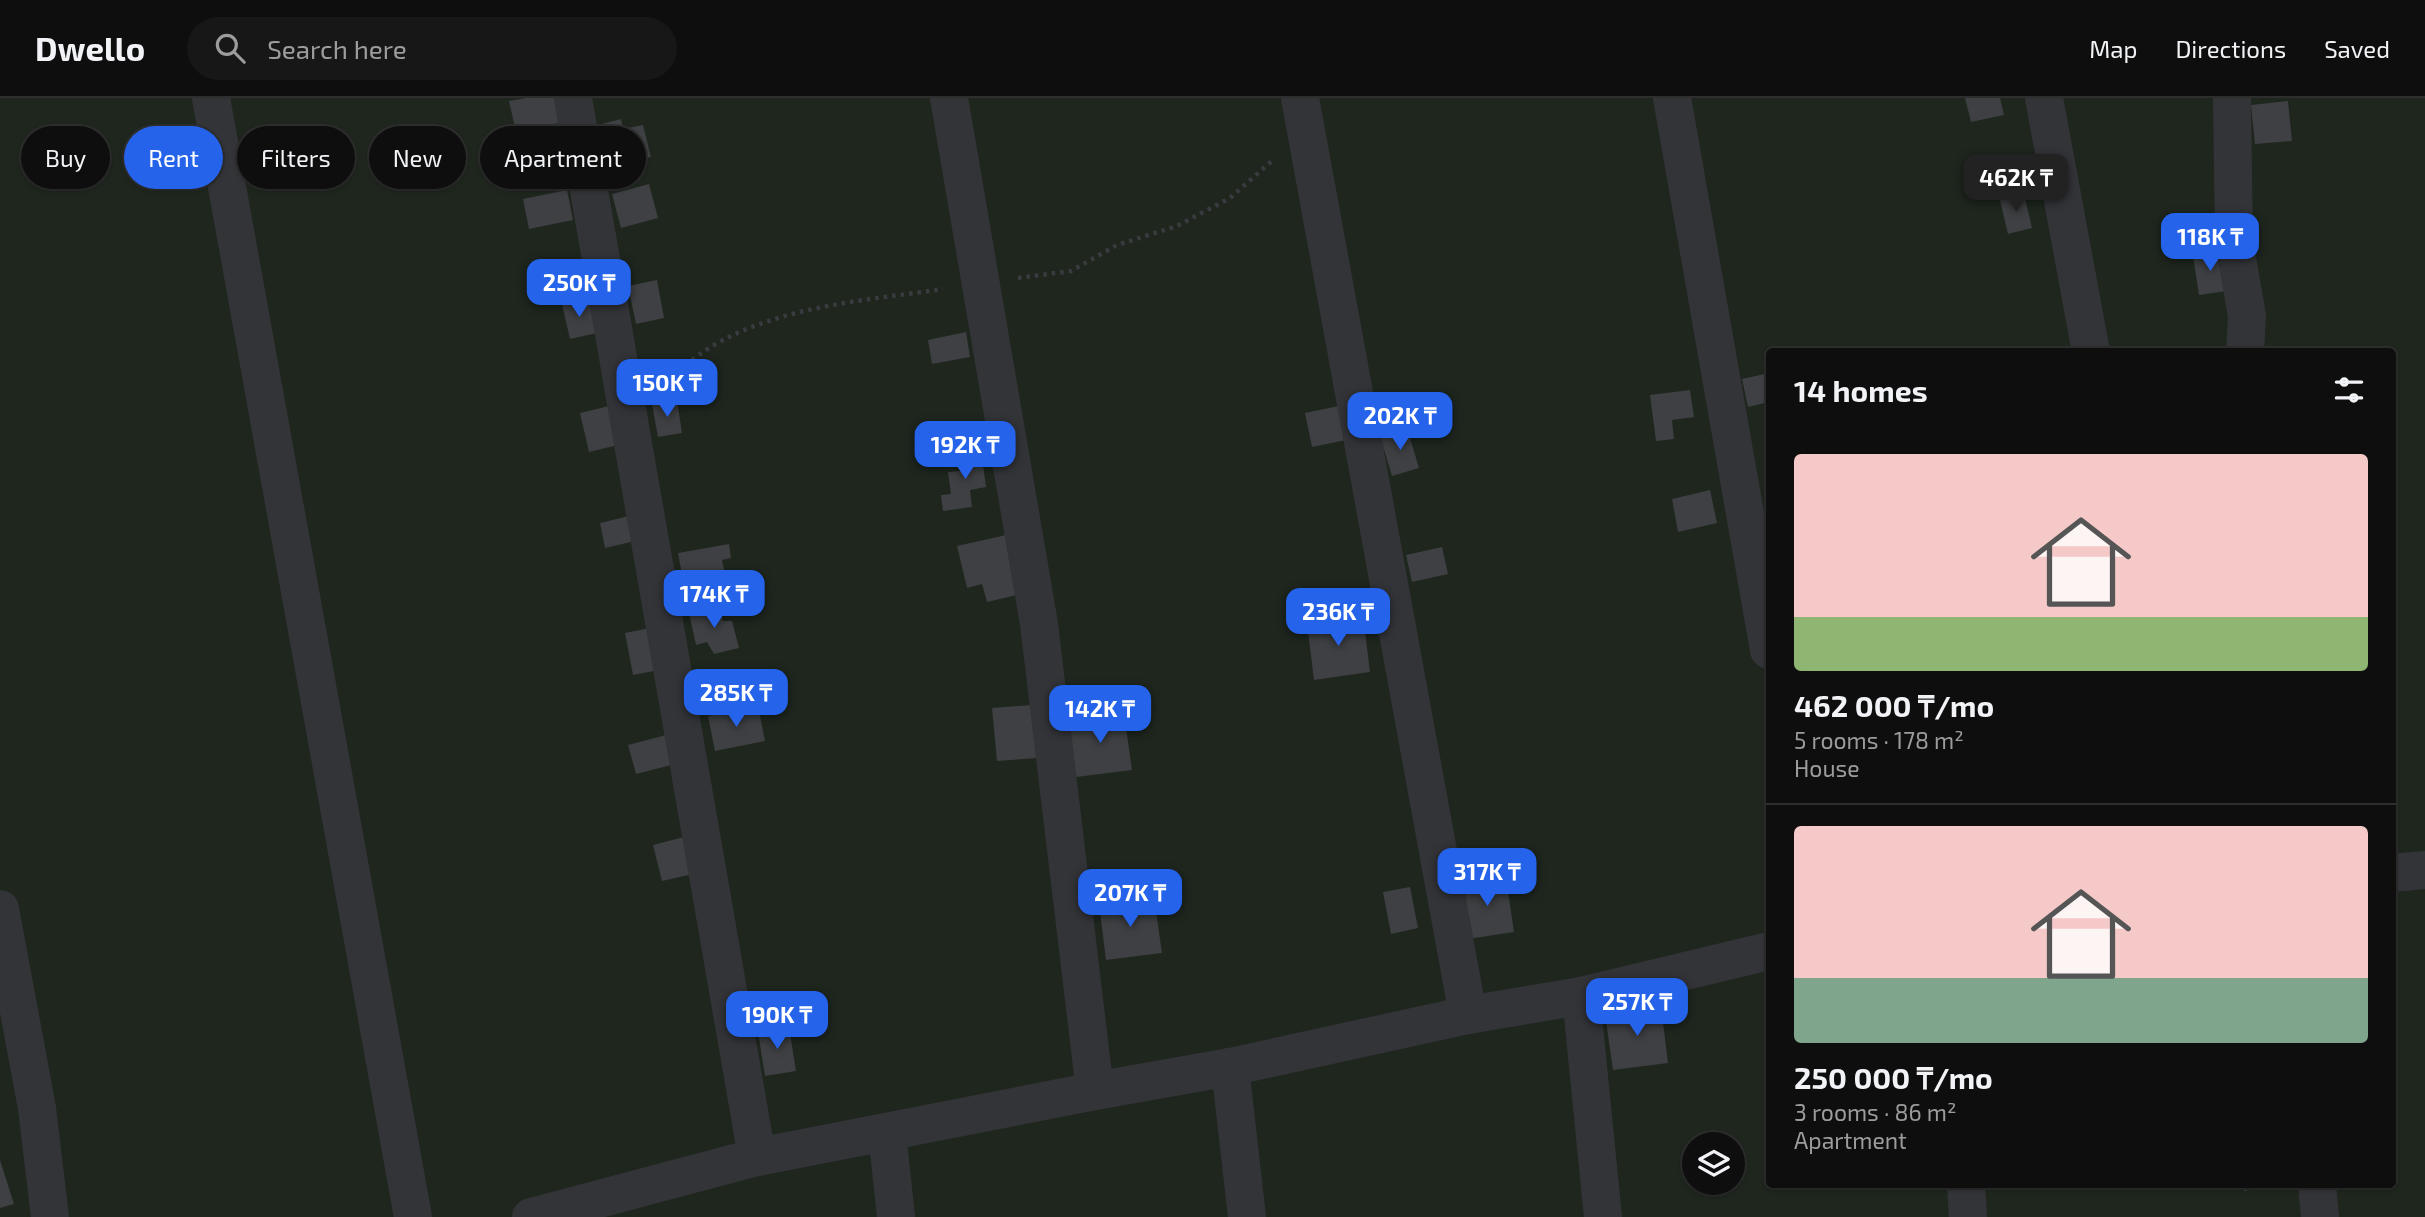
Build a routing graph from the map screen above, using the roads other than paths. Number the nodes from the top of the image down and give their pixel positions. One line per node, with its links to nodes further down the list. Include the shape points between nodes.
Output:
1 (211, 98): 24 (street)
2 (573, 98): 20 (street)
3 (948, 98): 18 (street, via 1039,624)
4 (1300, 98): 16 (street)
5 (1672, 98): 10 (street)
6 (2043, 98): 8 (street)
7 (2232, 98): 9 (street, via 2234,241 2247,316)
8 (2090, 348)
9 (2245, 348)
10 (1766, 633)
11 (2425, 870): 12 (street)
12 (2396, 873)
13 (0, 909): 23 (street, via 37,1108)
14 (1766, 952): 15 (street)
15 (1581, 996): 16 (street); 28 (street)
16 (1468, 1015): 17 (street)
17 (1230, 1067): 18 (street); 27 (street)
18 (1095, 1091): 19 (street)
19 (887, 1132): 20 (street); 26 (street)
20 (757, 1157): 25 (street)
21 (1966, 1188): 29 (street)
22 (2317, 1188): 30 (street)
23 (50, 1217)
24 (413, 1217)
25 (531, 1217)
26 (896, 1217)
27 (1248, 1217)
28 (1603, 1217)
29 (1968, 1217)
30 (2320, 1217)

